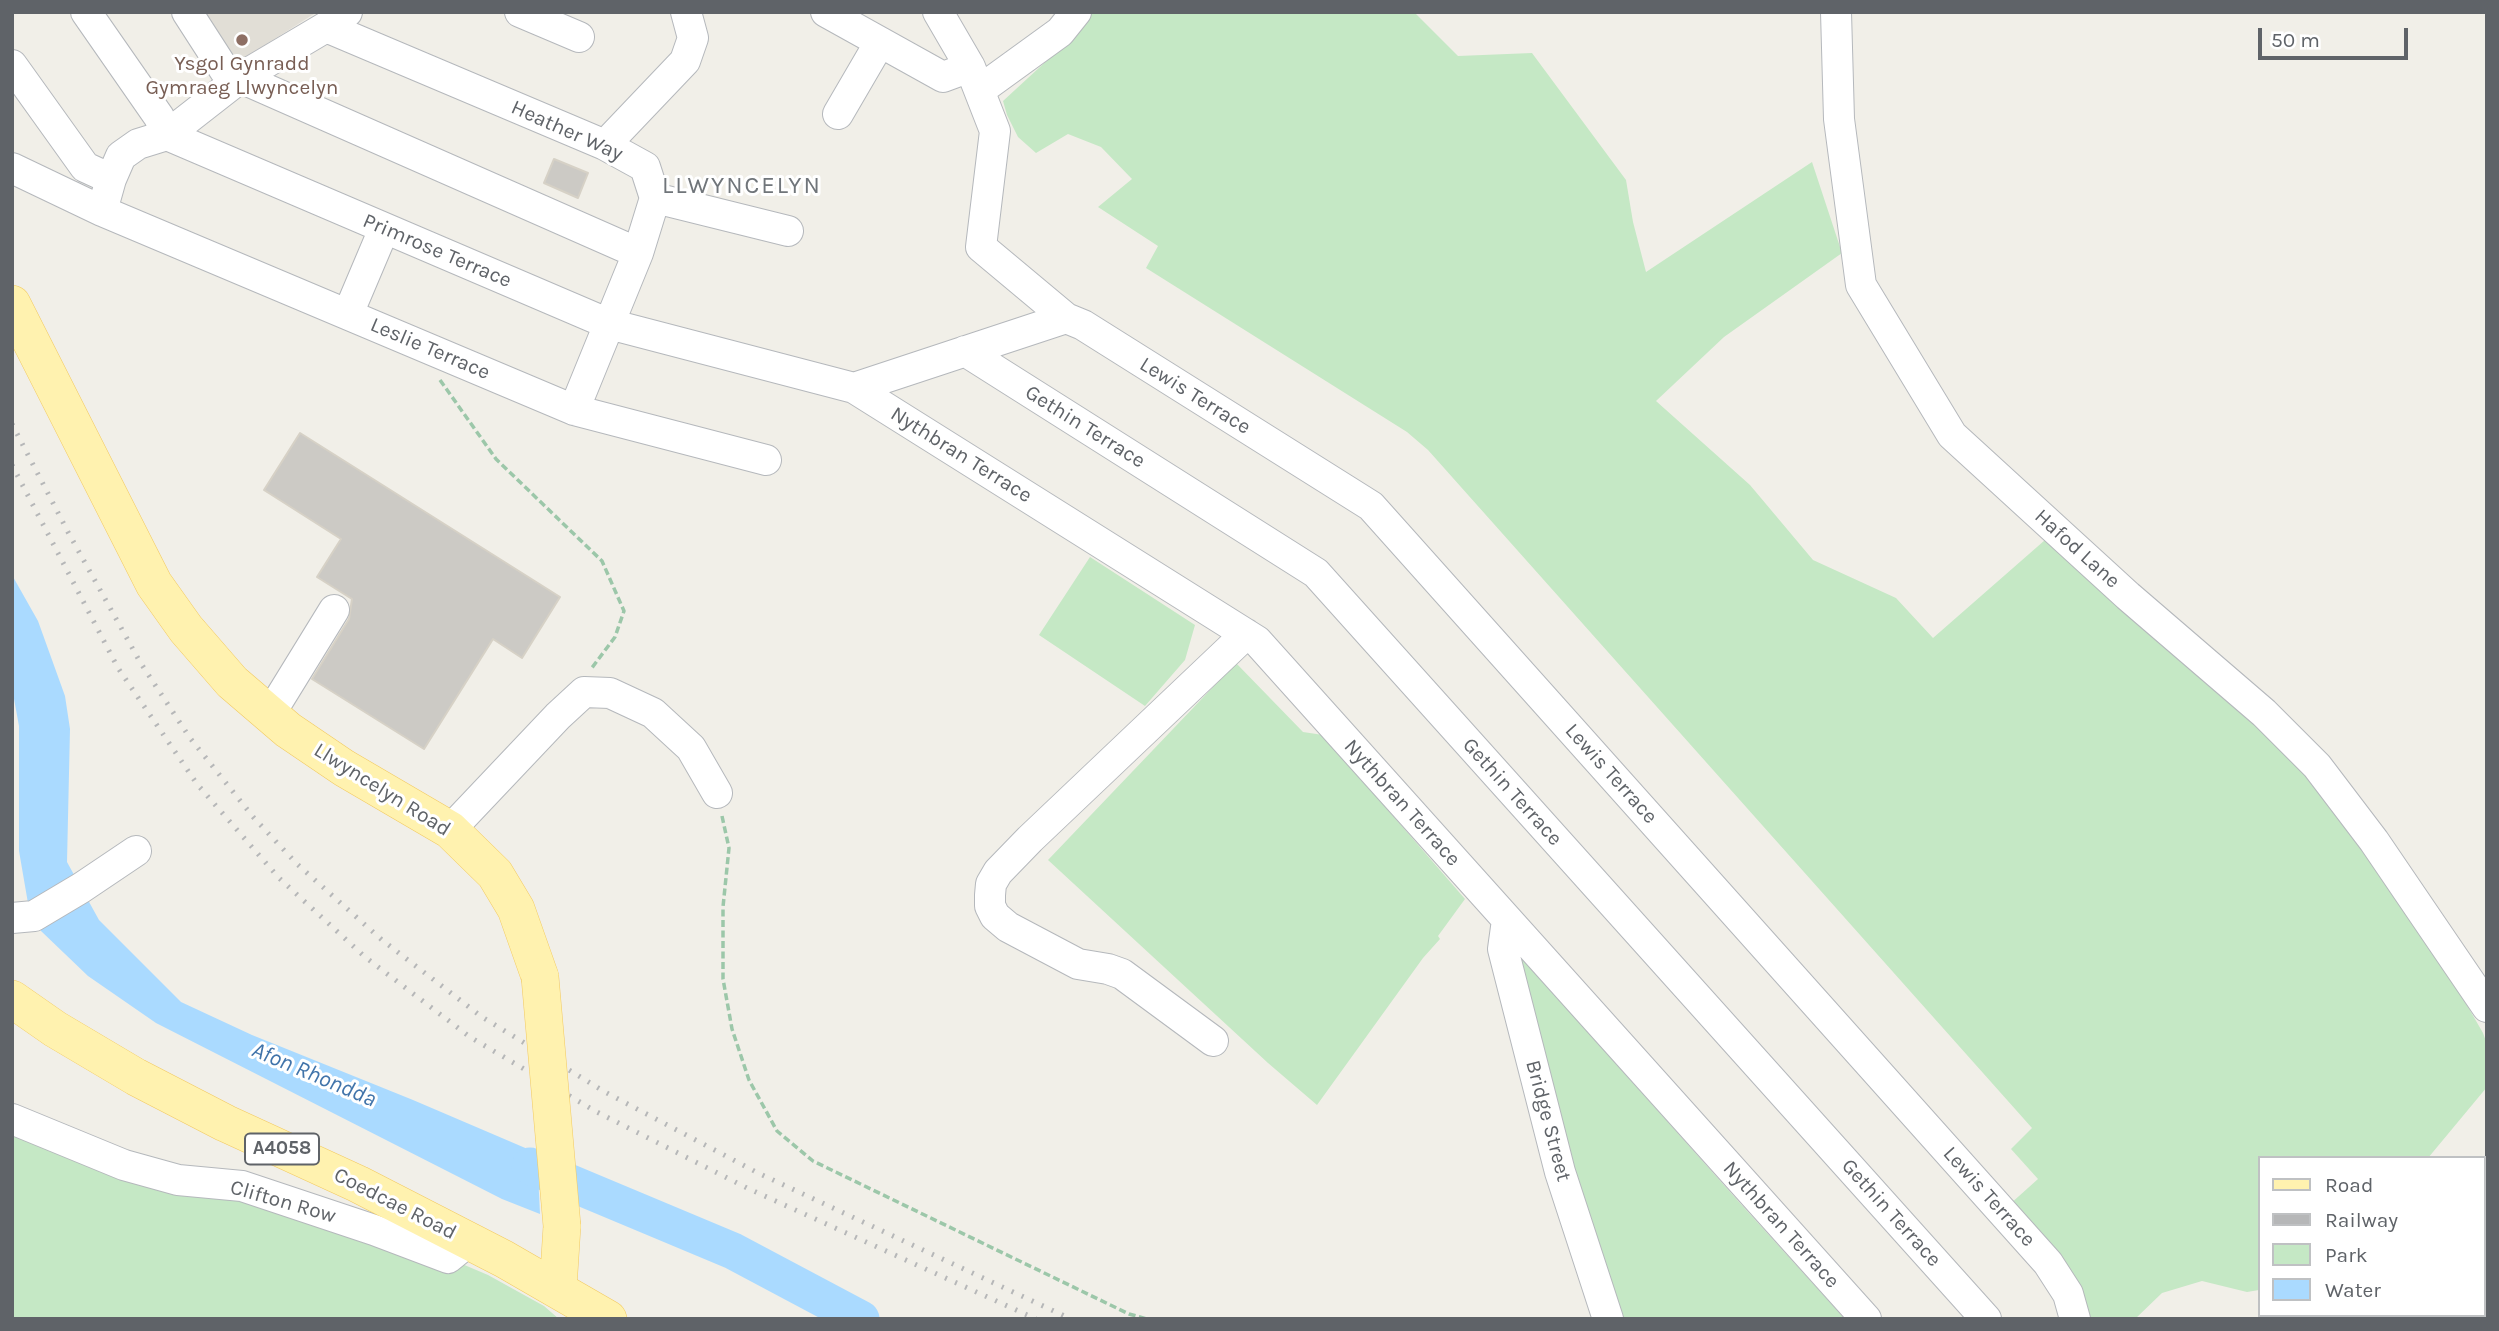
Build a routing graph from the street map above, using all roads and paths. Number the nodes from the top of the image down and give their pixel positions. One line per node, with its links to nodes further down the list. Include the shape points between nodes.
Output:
1 (86, 12): 16 (street)
2 (187, 12): 13 (street, via 225,71)
3 (520, 12): 10 (street)
4 (686, 12): 17 (street, via 693,38 685,61)
5 (826, 12): 11 (street)
6 (938, 12): 14 (street)
7 (1076, 12): 14 (street, via 1060,32)
8 (1836, 12): 44 (street, Hafod Lane, via 1839,119 1861,285 1952,435 2128,597 2264,713 2317,766)
9 (336, 20): 13 (street); 17 (street, Heather Way)
10 (579, 37)
11 (880, 42): 14 (street, via 943,77); 15 (street)
12 (12, 65): 19 (street, via 85,167)
13 (240, 78): 16 (street); 24 (street)
14 (975, 78): 27 (street, Lewis Terrace, via 995,131 981,247)
15 (838, 114)
16 (167, 135): 19 (street, via 138,144 121,156); 22 (street, Primrose Terrace)
17 (605, 145): 20 (street, Heather Way, via 645,167)
18 (12, 168): 21 (street, Leslie Terrace)
19 (111, 179): 21 (street)
20 (655, 198): 23 (street); 24 (street)
21 (102, 211): 26 (street, Leslie Terrace)
22 (384, 229): 26 (street); 28 (street, Primrose Terrace)
23 (788, 231)
24 (638, 253): 28 (street)
25 (12, 304): 37 (main road, Llwyncelyn Road, via 154,584 232,682)
26 (348, 314): 29 (street, Leslie Terrace)
27 (1066, 318): 30 (street); 54 (street, Lewis Terrace, via 1371,506 2048,1263 2068,1294)
28 (609, 324): 31 (street, Primrose Terrace); 32 (street)
29 (420, 345): 32 (street, Leslie Terrace); 36 (path, via 496,459 602,561 624,611 615,636 591,669)
30 (965, 351): 31 (street); 53 (street, Gethin Terrace, via 1316,573)
31 (854, 388): 35 (street, Nythbran Terrace)
32 (574, 410): 33 (street, Leslie Terrace)
33 (766, 460)
34 (334, 610): 37 (street)
35 (1247, 634): 42 (street, Nythbran Terrace); 45 (street, via 1030,839 998,872 990,895 995,916 1008,927 1078,964 1122,974)
36 (584, 692): 38 (street, via 610,693 653,713 691,748); 39 (street)
37 (270, 714): 39 (main road, Llwyncelyn Road, via 344,768)
38 (717, 793): 50 (path, via 729,848 723,979 732,1029 749,1080 777,1131 813,1161)
39 (450, 830): 48 (main road, Llwyncelyn Road, bridge, via 502,885 516,909 540,976 562,1226)
40 (136, 851): 41 (street, via 81,888)
41 (23, 917)
42 (1507, 920): 51 (street, Bridge Street, via 1506,962 1560,1172); 52 (street, Nythbran Terrace)
43 (12, 999): 47 (main road, Coedcae Road / A4058, via 136,1077)
44 (2487, 1007)
45 (1213, 1041)
46 (12, 1119): 47 (street, Clifton Row, via 124,1166 178,1180 242,1186 447,1258)
47 (468, 1241): 48 (main road, Coedcae Road / A4058)
48 (558, 1288): 49 (main road, A4058)
49 (608, 1319)
50 (1147, 1319)
51 (1608, 1319)
52 (1866, 1319)
53 (1986, 1319)
54 (2075, 1319)

